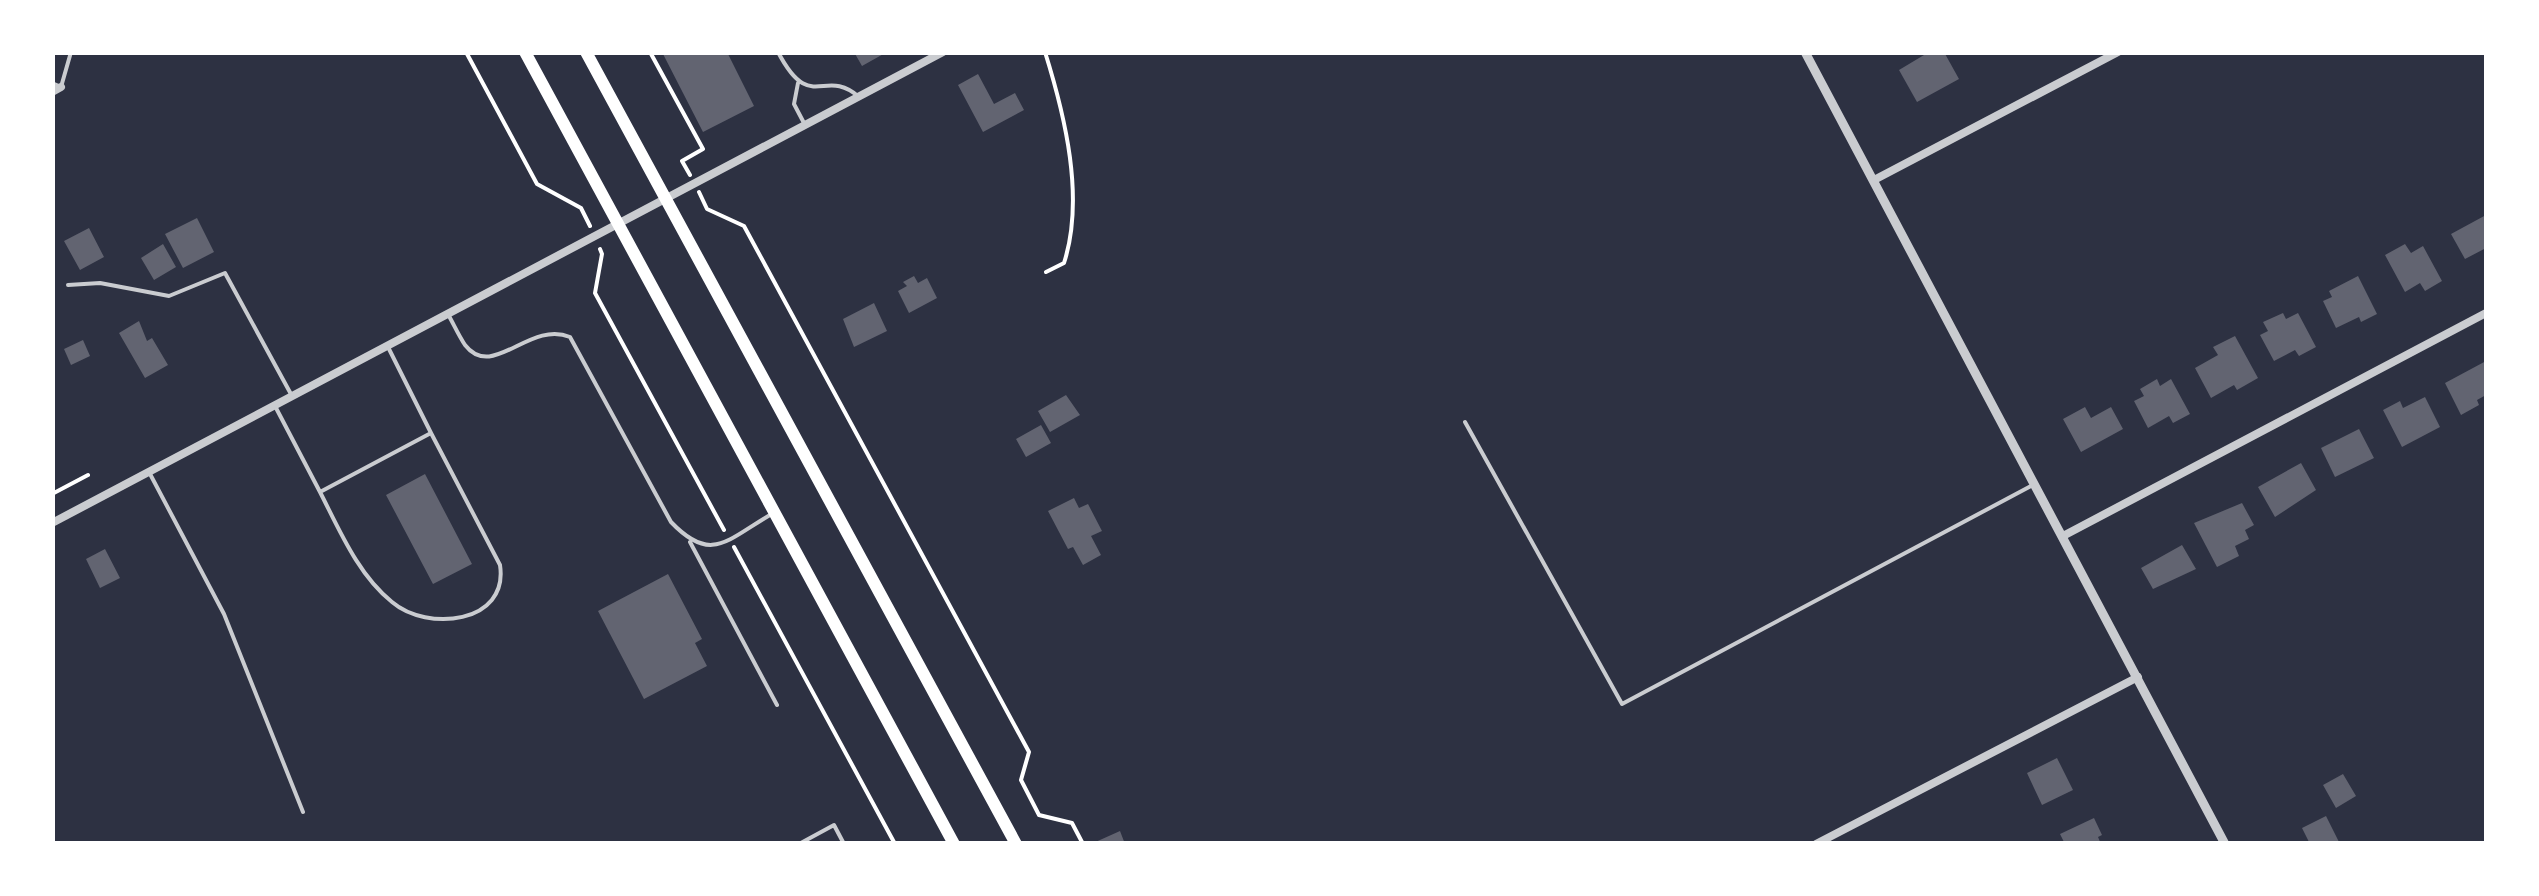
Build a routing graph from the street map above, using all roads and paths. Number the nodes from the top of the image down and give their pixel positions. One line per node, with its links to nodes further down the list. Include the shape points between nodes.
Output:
1 (72, 52): 12 (lane)
2 (466, 52): 19 (path, via 537,184 582,208)
3 (525, 52): 18 (highway)
4 (586, 52): 17 (highway)
5 (650, 52): 16 (path, via 703,149 682,161)
6 (778, 52): 11 (lane)
7 (943, 52): 13 (street)
8 (1045, 52): 20 (path, via 1066,137 1073,236 1064,262)
9 (1806, 52): 15 (street)
10 (2118, 52): 15 (street)
11 (798, 83): 13 (lane, via 842,86); 14 (lane, via 794,104)
12 (56, 87)
13 (859, 97): 14 (street)
14 (805, 125): 16 (street)
15 (1874, 180): 31 (street)
16 (694, 184): 17 (street); 47 (path, via 707,209 744,226 1029,752 1020,780 1039,815 1072,823)
17 (665, 199): 18 (street); 46 (highway)
18 (617, 223): 19 (street); 34 (highway)
19 (594, 236): 22 (street); 37 (path, via 602,254 595,293)
20 (1046, 272)
21 (68, 285): 25 (lane, via 100,283 169,296 225,273)
22 (448, 313): 24 (street); 38 (lane, via 467,348 486,357 541,334 570,337 671,522)
23 (2486, 313): 36 (street)
24 (387, 346): 25 (street); 28 (lane)
25 (292, 396): 26 (street)
26 (274, 405): 29 (street); 32 (lane)
27 (1465, 422): 31 (lane, via 1622,704)
28 (431, 433): 32 (lane); 32 (lane, via 500,565 503,584 484,610 429,618 400,608 364,572)
29 (149, 472): 35 (street); 41 (lane, via 224,614)
30 (88, 475): 33 (path)
31 (2035, 484): 36 (street)
32 (320, 492)
33 (52, 494)
34 (774, 513): 37 (lane); 45 (highway)
35 (52, 523)
36 (2063, 536): 39 (street)
37 (729, 539): 38 (lane, via 710,547); 44 (path)
38 (690, 542): 40 (lane)
39 (2138, 678): 48 (street); 49 (street)
40 (777, 705)
41 (303, 812)
42 (798, 844): 43 (lane, via 834,825)
43 (844, 844)
44 (895, 844)
45 (954, 844)
46 (1016, 844)
47 (1083, 844)
48 (1816, 844)
49 (2225, 844)

